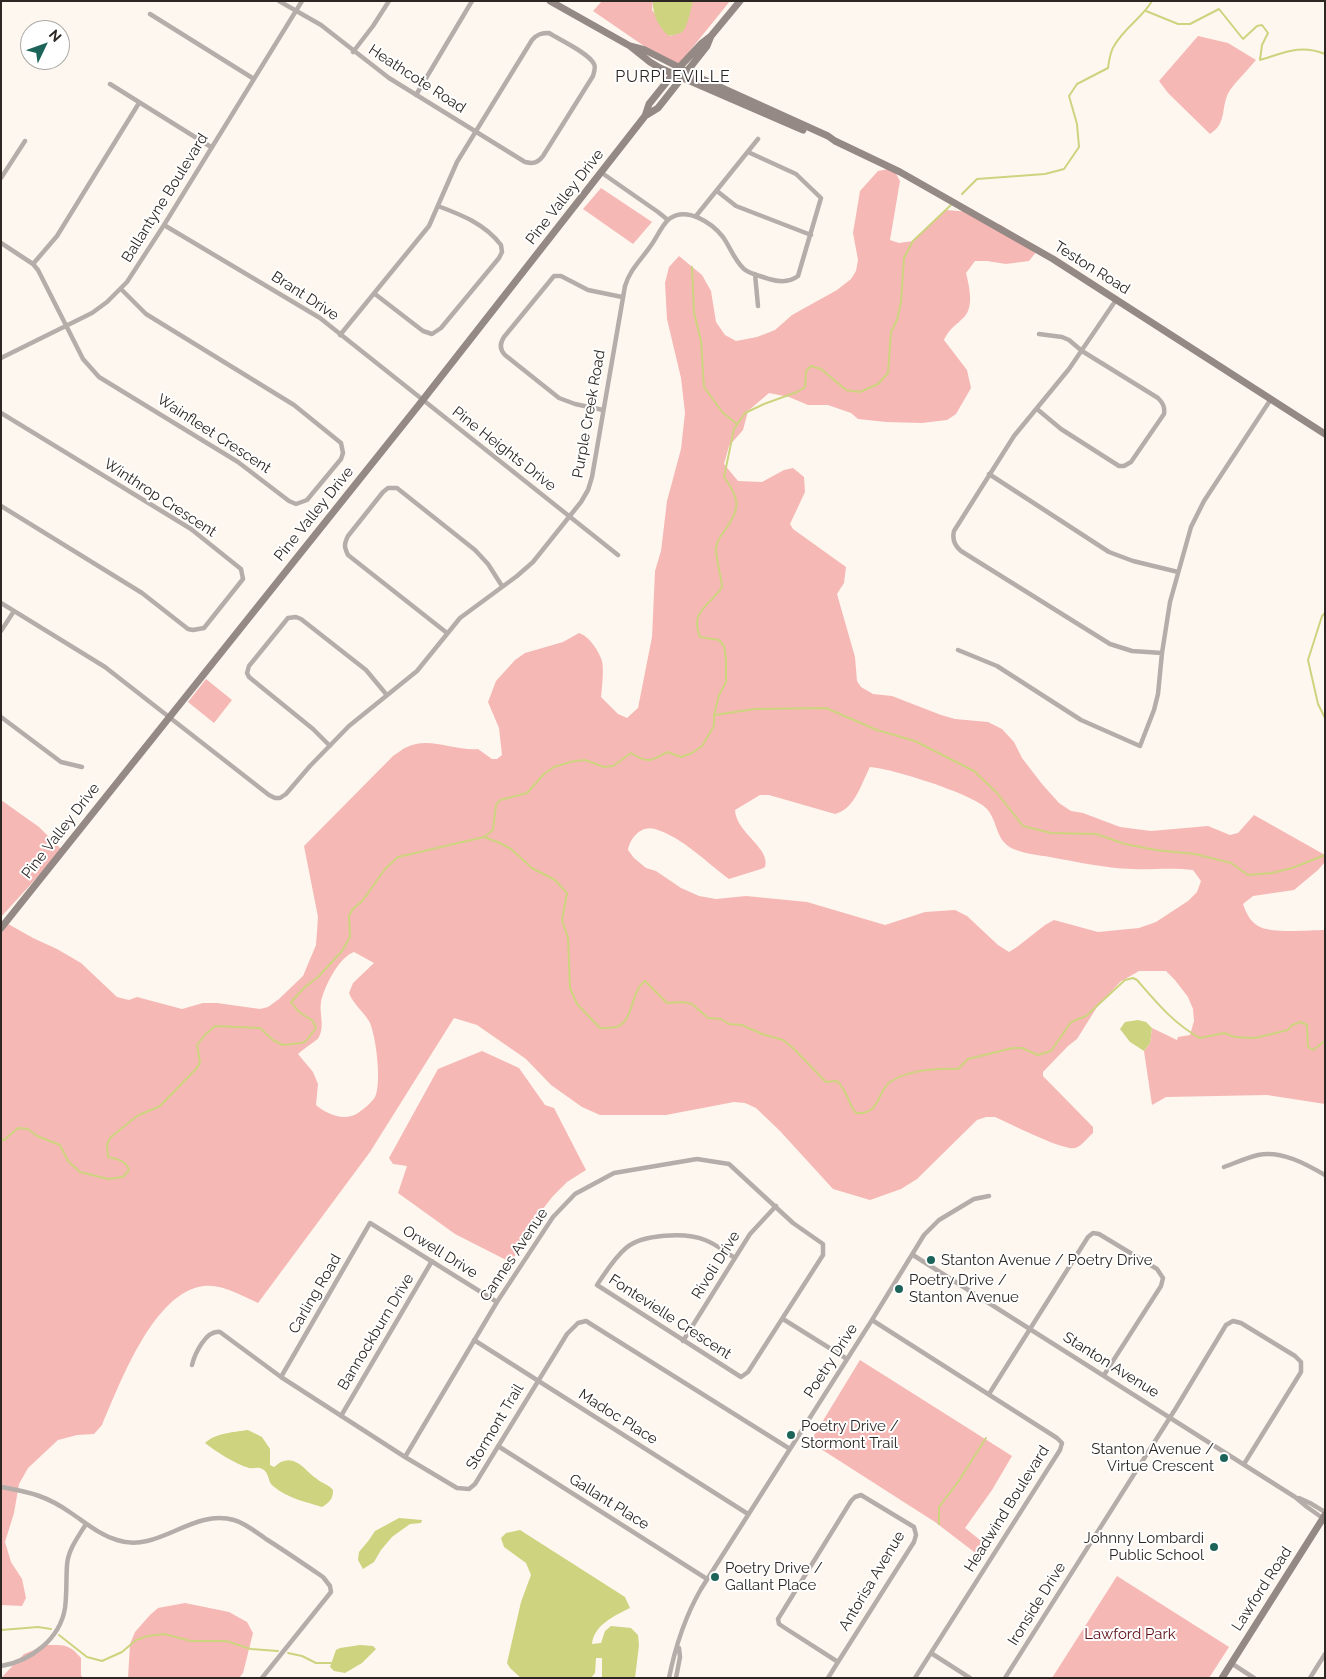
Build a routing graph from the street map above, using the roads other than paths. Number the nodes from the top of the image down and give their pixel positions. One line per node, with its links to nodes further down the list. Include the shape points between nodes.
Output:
1 (279, 1): 7 (street, Heathcote Road)
2 (302, 1): 7 (street, Ballantyne Boulevard)
3 (389, 1): 11 (street)
4 (472, 1): 18 (street)
5 (550, 1): 10 (street, Teston Road)
6 (740, 1): 9 (street, Pine Valley Drive)
7 (296, 12): 11 (street, Heathcote Road, via 321,25); 16 (street, Ballantyne Boulevard)
8 (150, 14): 16 (street)
9 (712, 36): 12 (street, Pine Valley Drive); 13 (street, Pine Valley Drive)
10 (630, 46): 12 (street, Teston Road); 14 (street, Teston Road)
11 (353, 52): 18 (street, Heathcote Road)
12 (680, 67): 13 (street, Teston Road); 14 (street, Pine Valley Drive)
13 (688, 71): 15 (street, Pine Valley Drive); 24 (street, Teston Road)
14 (673, 74): 15 (street, Teston Road); 20 (street, Pine Valley Drive, via 649,104)
15 (681, 78): 20 (street, Pine Valley Drive, via 658,108); 24 (street, Teston Road)
16 (254, 79): 25 (street, Ballantyne Boulevard)
17 (110, 84): 19 (street)
18 (416, 94): 21 (street, Heathcote Road)
19 (139, 103): 25 (street); 36 (street, via 60,231)
20 (646, 116): 27 (street, Pine Valley Drive)
21 (476, 132): 21 (street, via 525,162 536,163 593,76 594,64 587,56 550,33 537,34); 30 (street, via 453,169)
22 (758, 139): 26 (street)
23 (25, 141): 28 (street)
24 (835, 141): 41 (street, Teston Road, via 900,172 1053,259)
25 (211, 147): 33 (street, Ballantyne Boulevard)
26 (748, 152): 29 (street); 34 (street, via 796,174 820,196)
27 (602, 173): 32 (street); 49 (street, Pine Valley Drive)
28 (1, 178)
29 (717, 191): 31 (street); 34 (street, via 736,206)
30 (438, 206): 39 (street, via 426,230); 39 (street, via 466,216 477,224 501,245 499,258 435,333 428,334)
31 (696, 216): 32 (street, via 678,215); 37 (street, via 723,237 744,270)
32 (668, 220): 40 (street, Purple Creek Road, via 631,271)
33 (164, 225): 38 (street, Ballantyne Boulevard); 44 (street, Brant Drive, via 310,311)
34 (810, 235): 37 (street, via 796,278 780,282)
35 (1, 243): 36 (street)
36 (33, 264): 43 (street)
37 (756, 274): 42 (street)
38 (121, 289): 43 (street, Ballantyne Boulevard, via 100,308); 43 (street, Wainfleet Crescent, via 146,314 294,405 341,443 341,459 307,500 296,504 289,501 238,462 103,380 83,359)
39 (375, 294): 44 (street)
40 (622, 297): 51 (street, Purple Creek Road); 51 (street, via 588,290 562,276 554,276 504,336 501,344 501,350 507,356 556,396 570,403)
41 (1116, 300): 46 (street); 48 (street, Teston Road)
42 (758, 306)
43 (67, 326): 47 (street, Ballantyne Boulevard)
44 (340, 334): 49 (street, Brant Drive)
45 (1039, 334): 46 (street, via 1062,337)
46 (1082, 351): 50 (street); 50 (street, via 1158,398 1164,405 1164,414 1131,462 1119,466 1061,429)
47 (1, 358)
48 (1271, 399): 53 (street, Teston Road); 58 (street, via 1199,510)
49 (422, 401): 56 (street, Pine Heights Drive); 68 (street, Pine Valley Drive)
50 (1037, 408): 54 (street)
51 (602, 410): 56 (street, Purple Creek Road, via 590,486)
52 (1, 413): 55 (street, Winthrop Crescent, via 197,533 241,569 243,580 204,628 193,630 142,593)
53 (1325, 434)
54 (989, 474): 58 (street, via 1109,552); 65 (street, via 954,531 956,547 1110,644 1126,650)
55 (1, 506)
56 (570, 516): 57 (street, Pine Heights Drive); 59 (street, Purple Creek Road, via 533,562)
57 (618, 555)
58 (1178, 572): 65 (street, via 1168,608)
59 (502, 586): 63 (street, Purple Creek Road, via 464,614); 63 (street, via 480,555 397,488 383,492 348,536 344,548 348,555)
60 (1, 603): 61 (street)
61 (14, 611): 62 (street); 68 (street, via 105,667)
62 (1, 631)
63 (446, 633): 66 (street, Purple Creek Road, via 412,675)
64 (958, 650): 65 (street, via 997,666 1081,720 1140,746 1157,702)
65 (1162, 653)
66 (386, 694): 69 (street, Purple Creek Road); 69 (street, via 366,670 301,619 288,618 249,666 247,673)
67 (1, 716): 70 (street, via 61,762)
68 (168, 717): 69 (street, Purple Creek Road, via 274,798 286,794); 71 (street, Pine Valley Drive)
69 (330, 746)
70 (82, 767)
71 (1, 928)
72 (1224, 1167): 73 (street, via 1259,1155 1282,1156)
73 (1325, 1175)
74 (989, 1196): 77 (street, Poetry Drive, via 974,1200 939,1220 924,1235)
75 (776, 1206): 78 (street, Rivoli Drive, via 750,1234); 80 (street, Cannes Avenue, via 729,1164 697,1159 614,1173 575,1194 553,1217); 81 (street, Cannes Avenue, via 793,1223 823,1244 823,1254)
76 (370, 1223): 79 (street, Orwell Drive); 89 (street, Carling Road)
77 (913, 1254): 82 (street, Poetry Drive); 83 (street, Stanton Avenue)
78 (735, 1258): 85 (street, Rivoli Drive); 85 (street, Fontevielle Crescent, via 704,1239 678,1234 641,1240 627,1247 597,1285)
79 (432, 1261): 80 (street, Orwell Drive); 93 (street, Bannockburn Drive)
80 (497, 1302): 84 (street, Cannes Avenue)
81 (783, 1319): 86 (street); 90 (street, Cannes Avenue, via 748,1372)
82 (872, 1320): 86 (street, Poetry Drive); 92 (street, Headwind Boulevard)
83 (1030, 1329): 88 (street, Stanton Avenue); 88 (street, via 1088,1236 1093,1233 1157,1269 1163,1278 1161,1286); 92 (street)
84 (474, 1340): 91 (street, Madoc Place); 97 (street, Cannes Avenue)
85 (683, 1341): 90 (street, Fontevielle Crescent)
86 (847, 1359): 96 (street, Poetry Drive)
87 (192, 1365): 89 (street, Stormont Trail, via 207,1337 218,1332)
88 (1104, 1375): 94 (street, Stanton Avenue)
89 (281, 1377): 93 (street, Stormont Trail)
90 (740, 1377)
91 (538, 1381): 95 (street, Stormont Trail); 96 (street, Stormont Trail, via 566,1334 578,1323 586,1321); 100 (street, Madoc Place)
92 (989, 1394): 105 (street, Headwind Boulevard, via 1062,1443)
93 (341, 1416): 97 (street, Stormont Trail)
94 (1170, 1417): 98 (street, Stanton Avenue); 98 (street, Ironside Drive, via 1229,1322 1241,1322 1295,1356 1301,1362 1301,1372); 116 (street, Ironside Drive)
95 (498, 1446): 97 (street, Stormont Trail, via 469,1489 457,1488); 103 (street, Gallant Place)
96 (790, 1449): 100 (street, Poetry Drive)
97 (405, 1457)
98 (1244, 1464): 101 (street, Stanton Avenue, via 1307,1508)
99 (1, 1487): 102 (street, via 34,1493)
100 (748, 1514): 103 (street, Poetry Drive)
101 (1324, 1516): 108 (street, Lawford Road)
102 (86, 1524): 109 (street, via 70,1551 61,1622 52,1637 30,1656); 110 (street, via 116,1540 131,1543 160,1538 202,1521 235,1520 323,1577 331,1592)
103 (707, 1579): 104 (street, Poetry Drive, via 690,1611)
104 (678, 1646): 111 (street, Poetry Drive); 112 (street, Poetry Drive, via 680,1658)
105 (931, 1653): 114 (street, Headwind Boulevard); 115 (street)
106 (1325, 1654): 119 (street)
107 (838, 1662): 107 (street, Antorisa Avenue, via 916,1535 914,1528 861,1495 851,1501 778,1619 779,1624); 113 (street, Antorisa Avenue)
108 (1231, 1663): 117 (street, Lawford Road); 118 (street)
109 (1, 1666)
110 (262, 1678)
111 (670, 1678)
112 (676, 1678)
113 (828, 1678)
114 (915, 1678)
115 (970, 1678)
116 (1005, 1678)
117 (1222, 1678)
118 (1254, 1678)
119 (1310, 1678)

